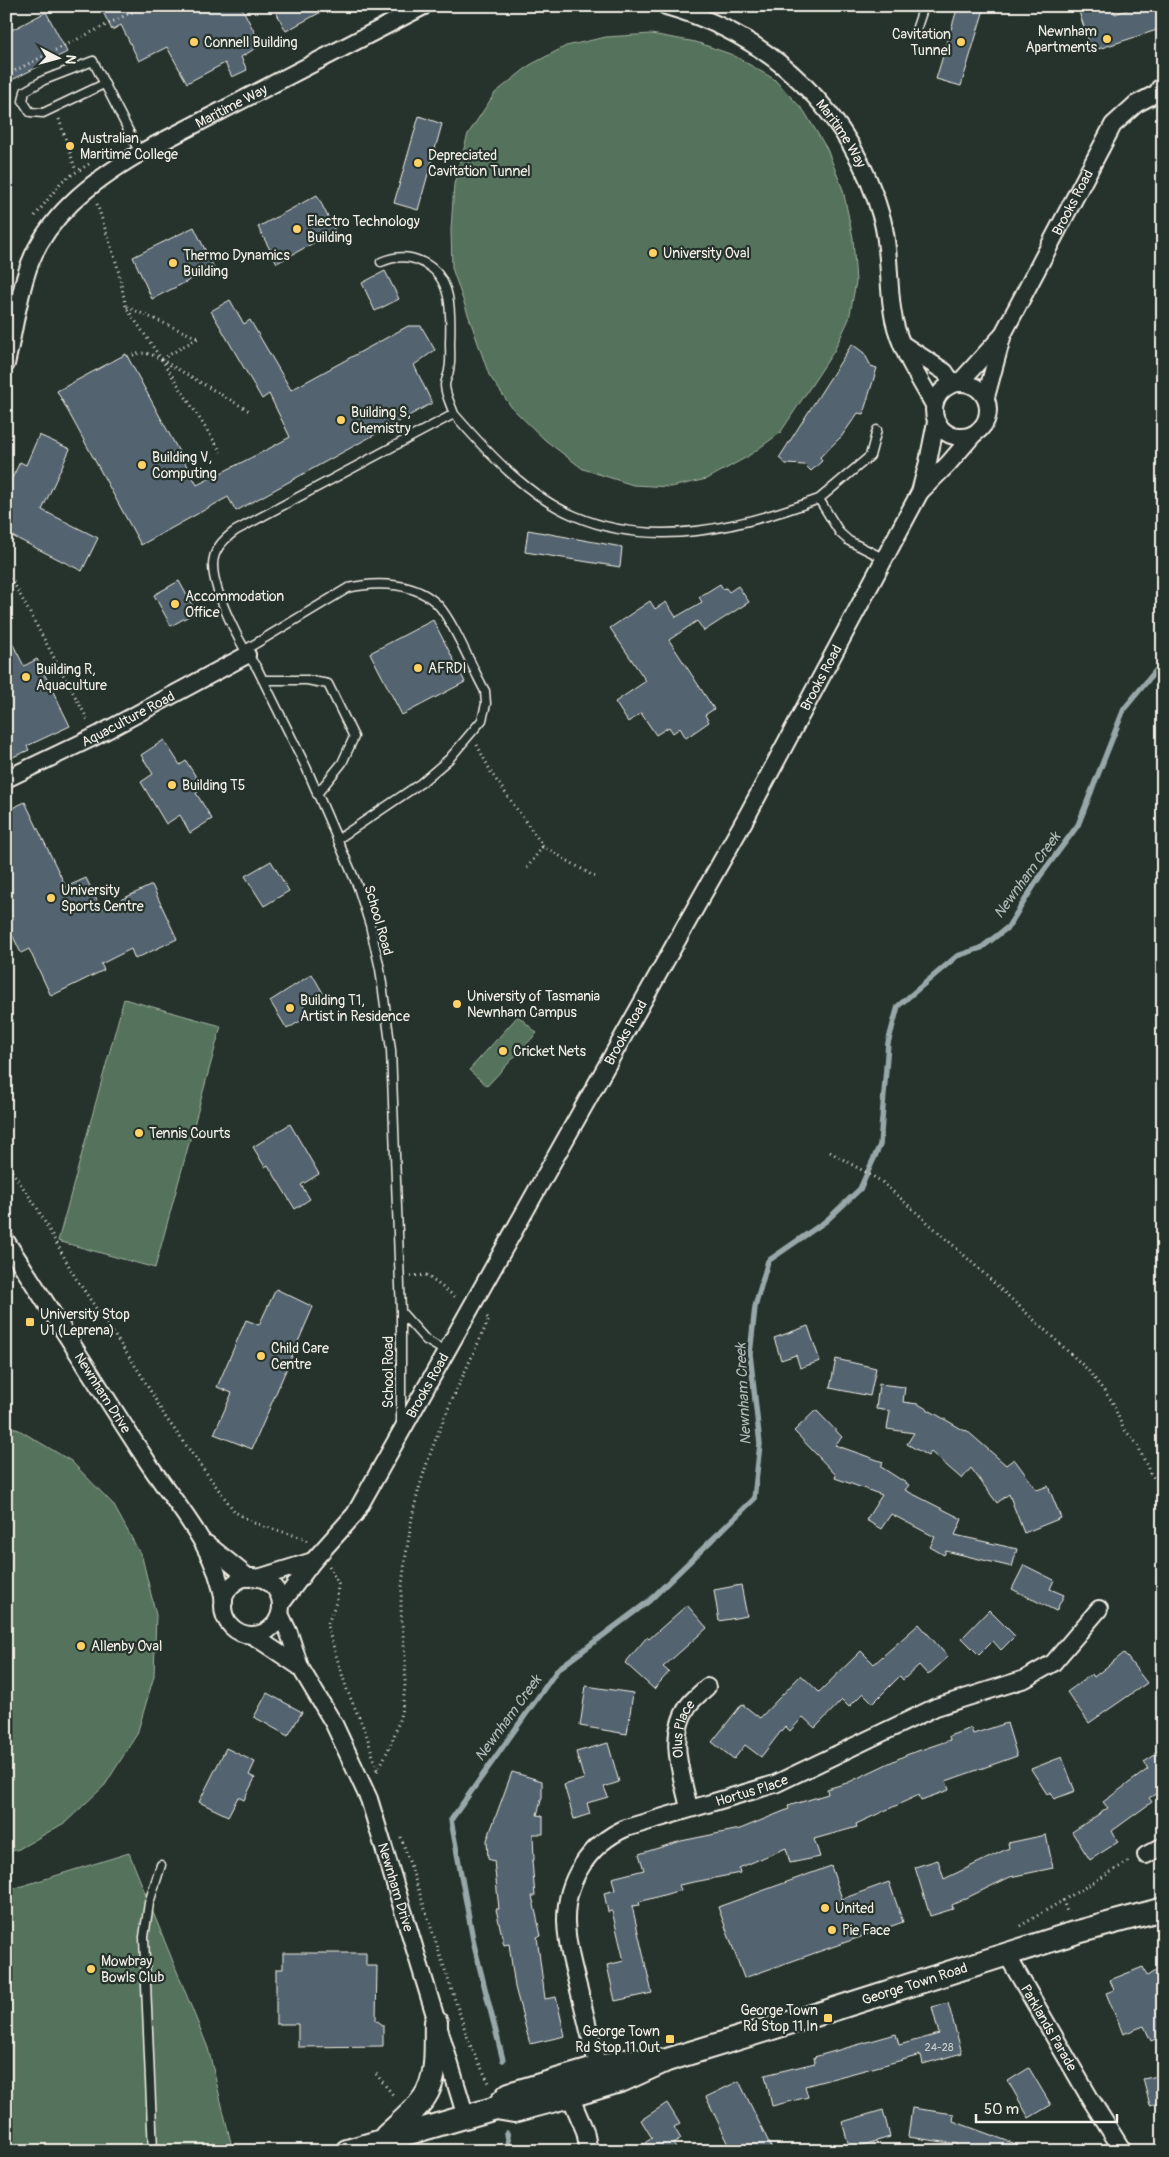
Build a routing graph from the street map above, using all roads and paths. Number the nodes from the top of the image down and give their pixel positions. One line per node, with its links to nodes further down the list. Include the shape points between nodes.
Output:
1 (144, 6): 6 (path)
2 (424, 6): 10 (street, Maritime Way)
3 (666, 6): 16 (street, Maritime Way, via 707,19 740,35 768,54 816,96 835,122 860,160 882,219 894,319)
4 (924, 6): 5 (lane)
5 (916, 30)
6 (6, 75)
7 (104, 84): 7 (lane, via 93,61 33,86 25,91 23,101 30,112 43,113); 10 (lane)
8 (1163, 90): 15 (street, Brooks Road, via 1136,104 1113,125)
9 (57, 114): 11 (path)
10 (140, 153): 19 (street, Maritime Way, via 101,177 67,207 43,236 26,274)
11 (76, 171)
12 (95, 197): 14 (path, via 117,265)
13 (381, 262): 24 (lane, via 392,257 417,259 431,266 446,287 451,319 449,370 444,384)
14 (126, 307): 18 (path); 18 (path, via 198,338)
15 (1003, 334): 20 (street, Brooks Road); 21 (street, Brooks Road)
16 (904, 349): 20 (street, via 945,372); 22 (street, Maritime Way)
17 (128, 357): 18 (path, via 146,352)
18 (162, 360): 23 (path); 28 (path)
19 (6, 364)
20 (957, 383): 21 (street, via 973,385); 22 (street, via 942,390)
21 (986, 398): 27 (street, via 986,423)
22 (934, 405): 25 (street)
23 (251, 412)
24 (454, 414): 30 (lane, via 480,444 524,485 548,502 575,516 623,531 672,533 728,527 773,516); 33 (lane, School Road, via 223,540 213,565 216,584)
25 (936, 422): 27 (street, via 956,437); 29 (street, Brooks Road)
26 (877, 430): 30 (lane, via 870,456)
27 (973, 435): 29 (street, Brooks Road)
28 (221, 452)
29 (920, 492): 31 (street, Brooks Road)
30 (819, 499): 31 (lane, via 840,533)
31 (883, 558): 47 (street, Brooks Road, via 748,814)
32 (6, 575): 36 (path, via 13,582)
33 (246, 652): 34 (lane, School Road); 35 (lane, via 348,588 364,584 404,586 424,594 438,606 485,692 482,720); 36 (street, Aquaculture Road)
34 (263, 680): 38 (lane, School Road); 38 (lane, via 307,680 328,684 354,737 342,763)
35 (472, 734): 39 (lane, via 421,783); 40 (path, via 492,774)
36 (96, 736): 37 (street, Aquaculture Road)
37 (6, 779)
38 (318, 794): 39 (lane, School Road)
39 (338, 839): 46 (lane, School Road, via 370,925 386,1011 391,1050)
40 (543, 846): 41 (path); 42 (path)
41 (527, 868)
42 (596, 877)
43 (830, 1152): 51 (path, via 881,1181 1088,1369 1112,1401 1122,1428 1137,1444 1150,1473)
44 (6, 1164): 53 (path, via 36,1206 75,1277 136,1366 170,1424 235,1512 254,1523 303,1538)
45 (6, 1241): 52 (street, Newnham Drive, via 146,1461)
46 (400, 1276): 47 (path, via 426,1275); 48 (lane, School Road)
47 (472, 1308): 49 (street, Brooks Road); 61 (path, via 489,1319 436,1440 417,1495 403,1578 404,1695 393,1740)
48 (402, 1312): 49 (lane, School Road, via 426,1340); 50 (lane, School Road)
49 (446, 1351): 50 (street, Brooks Road)
50 (400, 1433): 53 (street, Brooks Road, via 355,1514)
51 (1163, 1490)
52 (203, 1541): 54 (street, Newnham Drive); 55 (street, Newnham Drive, via 221,1582)
53 (317, 1557): 54 (street); 56 (street, Brooks Road); 61 (path, via 338,1584 337,1600 327,1626 346,1690 366,1733)
54 (253, 1578): 55 (street, via 232,1585); 56 (street, via 274,1586)
55 (224, 1602): 58 (street, via 228,1621 242,1633)
56 (281, 1609): 58 (street, via 270,1629); 59 (street, Newnham Drive)
57 (1099, 1609): 63 (street, Hortus Place, via 1053,1663 1033,1675 936,1707 775,1784)
58 (252, 1635): 59 (street, Newnham Drive)
59 (300, 1667): 73 (street, Newnham Drive, via 334,1724 369,1799)
60 (707, 1687): 63 (street, Olus Place, via 688,1706 678,1726 676,1745)
61 (377, 1771): 62 (path)
62 (380, 1779)
63 (689, 1808): 75 (street, Hortus Place, via 612,1834 597,1844 587,1856 573,1886 566,1921 569,1946)
64 (400, 1835): 77 (path, via 470,2045)
65 (1163, 1846): 66 (street)
66 (1141, 1856): 68 (path)
67 (161, 1865): 83 (lane, via 149,1903 144,1937)
68 (1063, 1900): 70 (path); 71 (path)
69 (1163, 1909): 72 (main road, George Town Road)
70 (1067, 1912)
71 (1020, 1926)
72 (1007, 1955): 74 (main road, George Town Road); 86 (street, Parklands Parade)
73 (436, 2022): 81 (street, Newnham Drive); 82 (main road, via 430,2086 425,2097)
74 (667, 2060): 75 (main road, George Town Road, via 621,2061); 79 (main road, George Town Road, via 623,2080)
75 (598, 2068): 80 (main road, George Town Road, via 509,2094)
76 (376, 2074): 78 (path)
77 (490, 2086)
78 (393, 2095)
79 (570, 2096): 80 (main road, George Town Road, via 514,2110); 85 (street)
80 (496, 2108): 81 (main road, George Town Road)
81 (466, 2116): 82 (main road, George Town Road)
82 (384, 2139): 84 (main road, George Town Road)
83 (153, 2151)
84 (347, 2151)
85 (590, 2151)
86 (1123, 2151)

